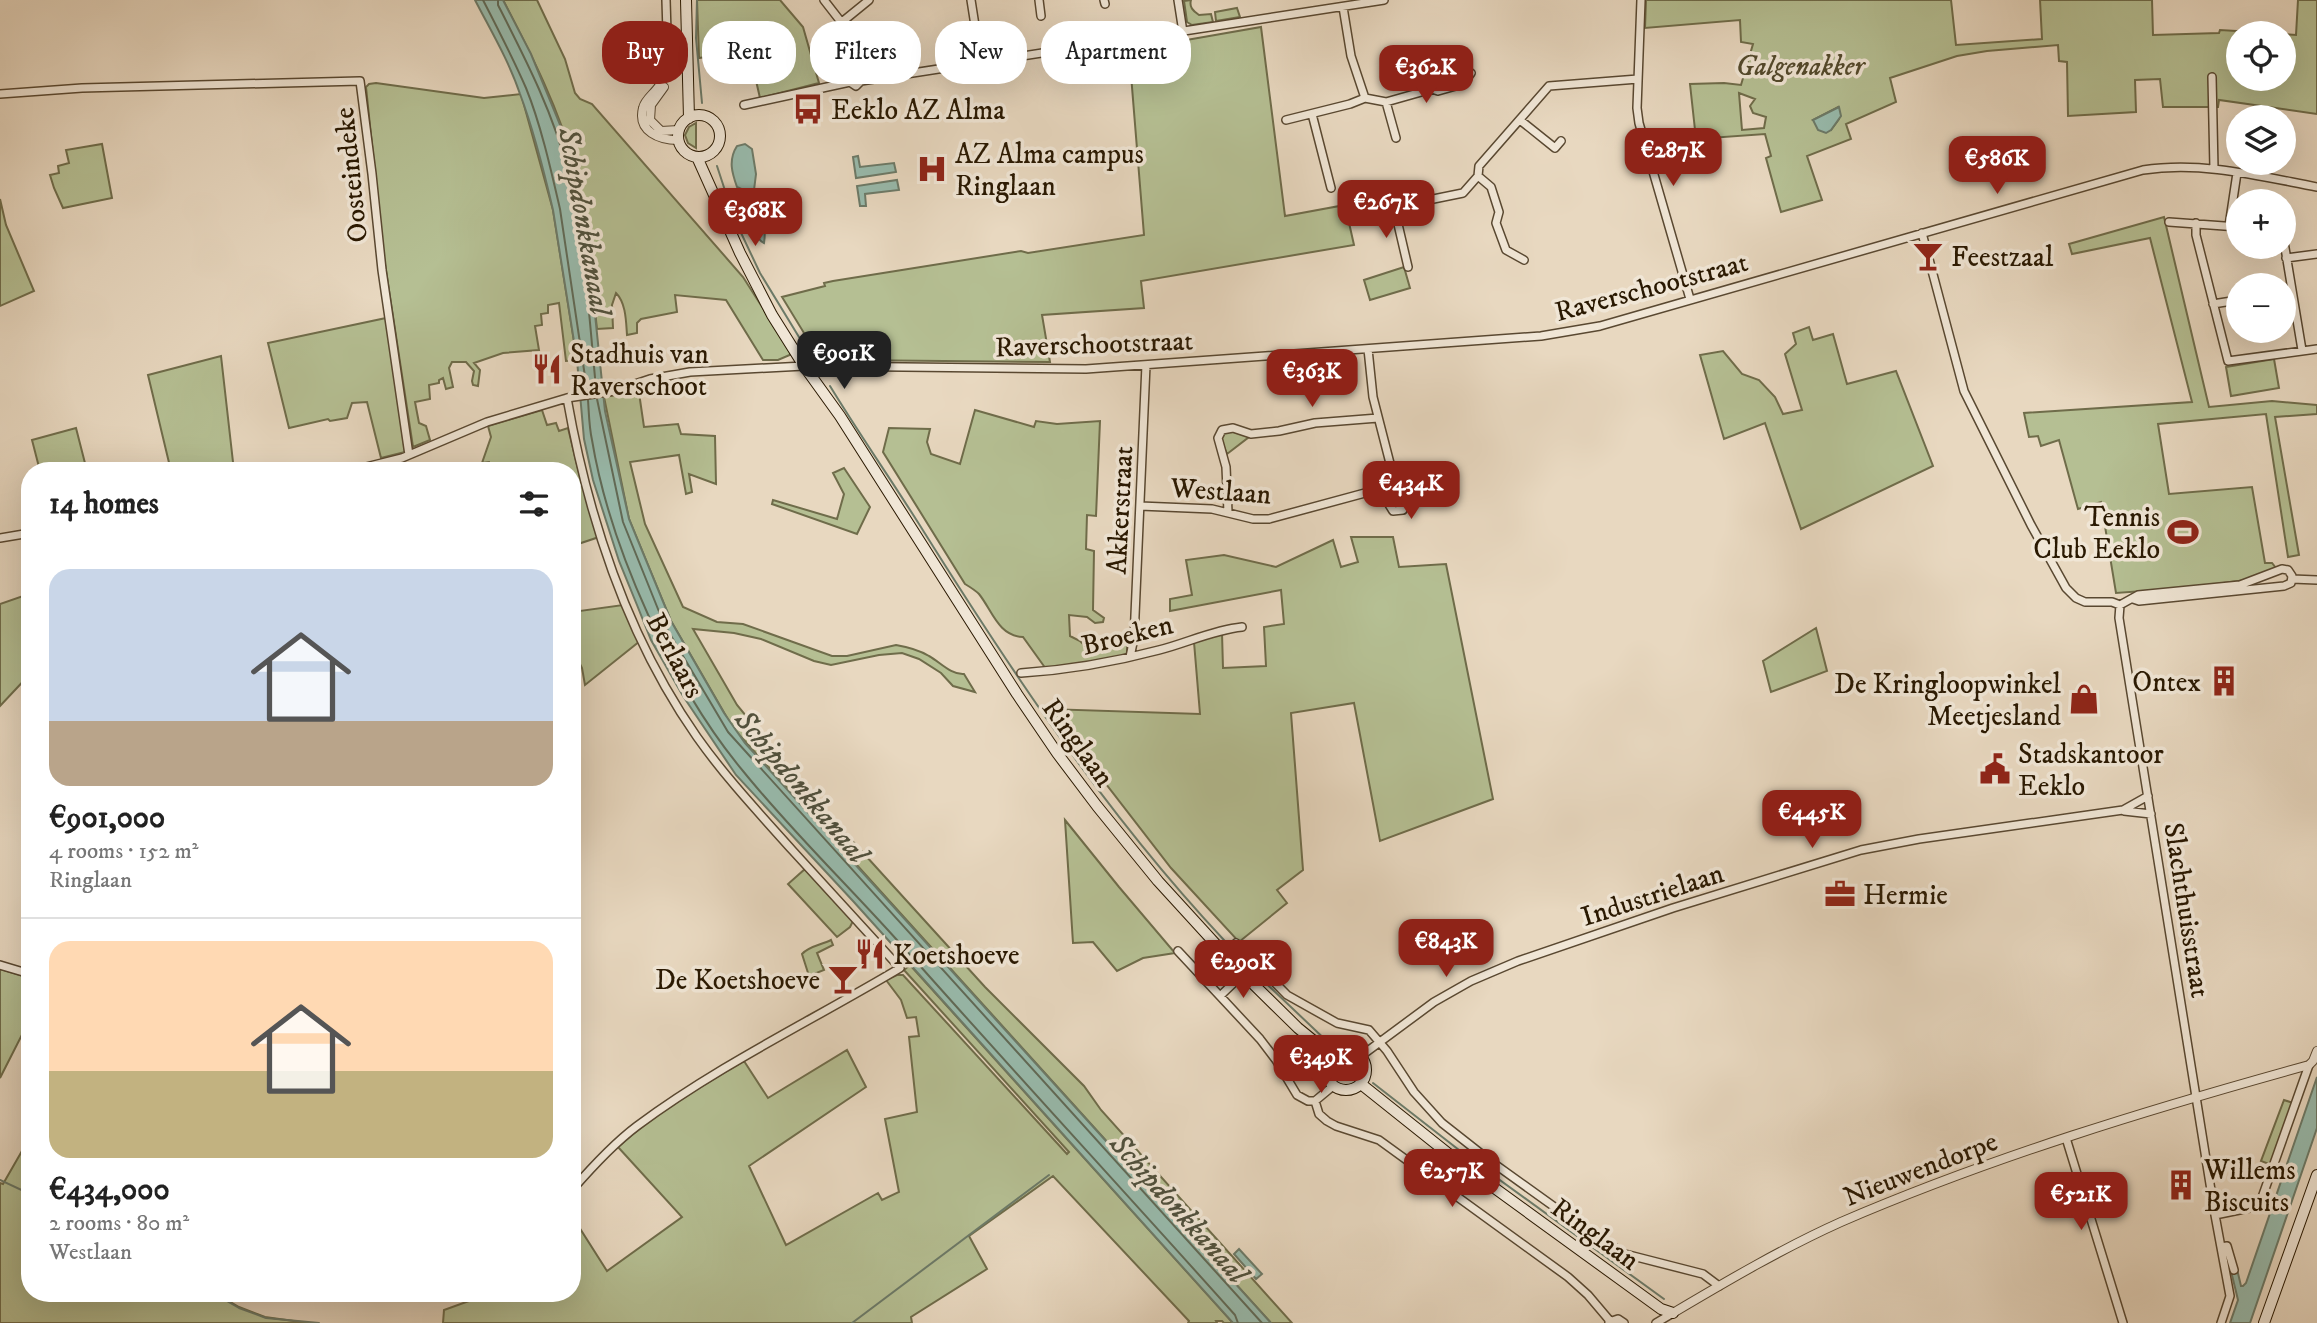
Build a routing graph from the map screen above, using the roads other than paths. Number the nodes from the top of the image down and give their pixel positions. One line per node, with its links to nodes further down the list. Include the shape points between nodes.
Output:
1 (666, 0): 12 (street)
2 (686, 0): 13 (main road)
3 (824, 0): 14 (street)
4 (869, 0): 15 (street)
5 (971, 0): 16 (street)
6 (1039, 0): 11 (street)
7 (1178, 0): 17 (street)
8 (1384, 0): 10 (street)
9 (1641, 0): 22 (street)
10 (1343, 7): 18 (street); 26 (street, via 1351,56)
11 (1041, 16)
12 (667, 21)
13 (687, 21)
14 (841, 21)
15 (843, 21)
16 (974, 21)
17 (1181, 21)
18 (1191, 31)
19 (1471, 73): 27 (street, via 1463,84)
20 (688, 75): 30 (main road); 31 (main road)
21 (2213, 77): 39 (street)
22 (1638, 79): 33 (street, via 1549,86); 54 (street, via 1639,123)
23 (665, 84): 34 (street, via 649,115 661,131)
24 (841, 84): 28 (street)
25 (0, 94): 66 (street, Oosteindeke, via 360,80)
26 (1365, 98): 27 (street); 29 (street)
27 (1386, 102): 35 (street)
28 (744, 105)
29 (1312, 114): 32 (street); 44 (street)
30 (701, 115): 31 (main road); 37 (main road, via 715,122 720,133 718,145)
31 (689, 118): 34 (main road)
32 (1286, 120)
33 (1520, 120): 36 (street, via 1555,148); 42 (street, via 1479,166)
34 (679, 135): 38 (main road, via 685,151)
35 (1396, 138)
36 (1561, 141)
37 (709, 154): 38 (main road); 45 (main road, Ringlaan)
38 (697, 157): 45 (main road, Ringlaan)
39 (2214, 169): 40 (street, Raverschootstraat); 49 (street, Raverschootstraat, via 2175,166 2143,170)
40 (2226, 171)
41 (2248, 175): 43 (street, Raverschootstraat)
42 (1478, 176): 52 (street, via 1491,187 1506,250); 53 (street, via 1463,193 1394,207)
43 (2317, 187)
44 (1331, 188)
45 (720, 204): 61 (main road, Ringlaan, via 772,315)
46 (2169, 222): 47 (street)
47 (2196, 223): 48 (street); 56 (street)
48 (2226, 226)
49 (1922, 233): 54 (street, Raverschootstraat); 77 (street, via 1964,391 2031,525 2076,598)
50 (2317, 254): 51 (street)
51 (2296, 257)
52 (1524, 260)
53 (1408, 267)
54 (1690, 299): 58 (street, Raverschootstraat, via 1566,333)
55 (2226, 302): 56 (street)
56 (2213, 304): 60 (street, via 2228,361)
57 (2296, 325): 60 (street)
58 (1368, 349): 62 (street, Raverschootstraat); 65 (street)
59 (2317, 349): 60 (street)
60 (2302, 350)
61 (807, 362): 62 (street, Raverschootstraat, via 1076,369); 63 (street, Raverschootstraat, via 690,372); 64 (main road, Ringlaan); 64 (main road, Ringlaan)
62 (1146, 365): 70 (street, Akkerstraat)
63 (572, 397): 66 (street, Raverschootstraat, via 487,422); 68 (street, Berlaars)
64 (840, 416): 88 (main road, Ringlaan, via 1057,752 1158,881)
65 (1378, 418): 71 (street, Westlaan, via 1393,475 1386,486 1269,519); 71 (street, via 1251,434 1222,430 1218,438 1226,467)
66 (409, 455): 67 (street, Raverschootstraat)
67 (383, 462)
68 (579, 462)
69 (581, 469): 101 (street, Berlaars, via 631,618 696,735 734,786 900,968 649,1118)
70 (1140, 506): 71 (street, Westlaan); 79 (street, Akkerstraat)
71 (1228, 512)
72 (21, 534): 73 (street)
73 (0, 538)
74 (2292, 579): 75 (street); 76 (street, via 2278,587); 76 (street, via 2291,573 2282,569 2240,585)
75 (2317, 580)
76 (2133, 599): 77 (street)
77 (2119, 605): 81 (street, Slachthuisstraat)
78 (1242, 627): 79 (street, Broeken)
79 (1130, 657): 80 (street, Broeken, via 1062,671)
80 (1021, 673)
81 (2148, 796): 82 (street, Industrielaan); 83 (street, Slachthuisstraat)
82 (2123, 810): 83 (street, Industrielaan); 90 (street, Industrielaan, via 1861,850 1673,908 1471,981)
83 (2151, 814): 97 (street, Slachthuisstraat)
84 (1236, 943): 90 (street, via 1287,995 1337,1024 1369,1030)
85 (1178, 951): 89 (street)
86 (0, 965): 87 (street)
87 (21, 971)
88 (1243, 974): 89 (street); 92 (main road, Ringlaan)
89 (1220, 996): 98 (street, via 1276,1059 1297,1095)
90 (1379, 1041): 93 (street, Industrielaan); 105 (street, Ringlaan, via 1441,1123 1489,1160 1625,1254 1703,1274)
91 (2317, 1051): 94 (street)
92 (1331, 1055): 93 (main road, via 1348,1049); 96 (main road, via 1326,1072)
93 (1361, 1056): 95 (main road, via 1367,1069)
94 (2309, 1065): 97 (street, Nieuwendorpe); 102 (street, via 2259,1206)
95 (1361, 1084): 96 (main road, via 1350,1090); 106 (main road, Ringlaan, via 1460,1163 1661,1309)
96 (1333, 1086): 98 (street)
97 (2197, 1097): 99 (street, Nieuwendorpe); 102 (street, Slachthuisstraat)
98 (1315, 1101): 107 (street, via 1326,1121 1379,1140 1558,1269)
99 (2066, 1138): 105 (street, Nieuwendorpe, via 1840,1223); 110 (street)
100 (2317, 1175): 112 (main road)
101 (581, 1181)
102 (2215, 1215): 103 (street, Slachthuisstraat)
103 (2221, 1247): 104 (street, via 2227,1246); 111 (street, Slachthuisstraat, via 2230,1296)
104 (2234, 1270)
105 (1719, 1286): 106 (street, Nieuwendorpe)
106 (1673, 1313): 109 (street)
107 (1610, 1322): 108 (street, via 1619,1319)
108 (1624, 1323)
109 (1656, 1323)
110 (2123, 1323)
111 (2221, 1323)
112 (2264, 1323)

